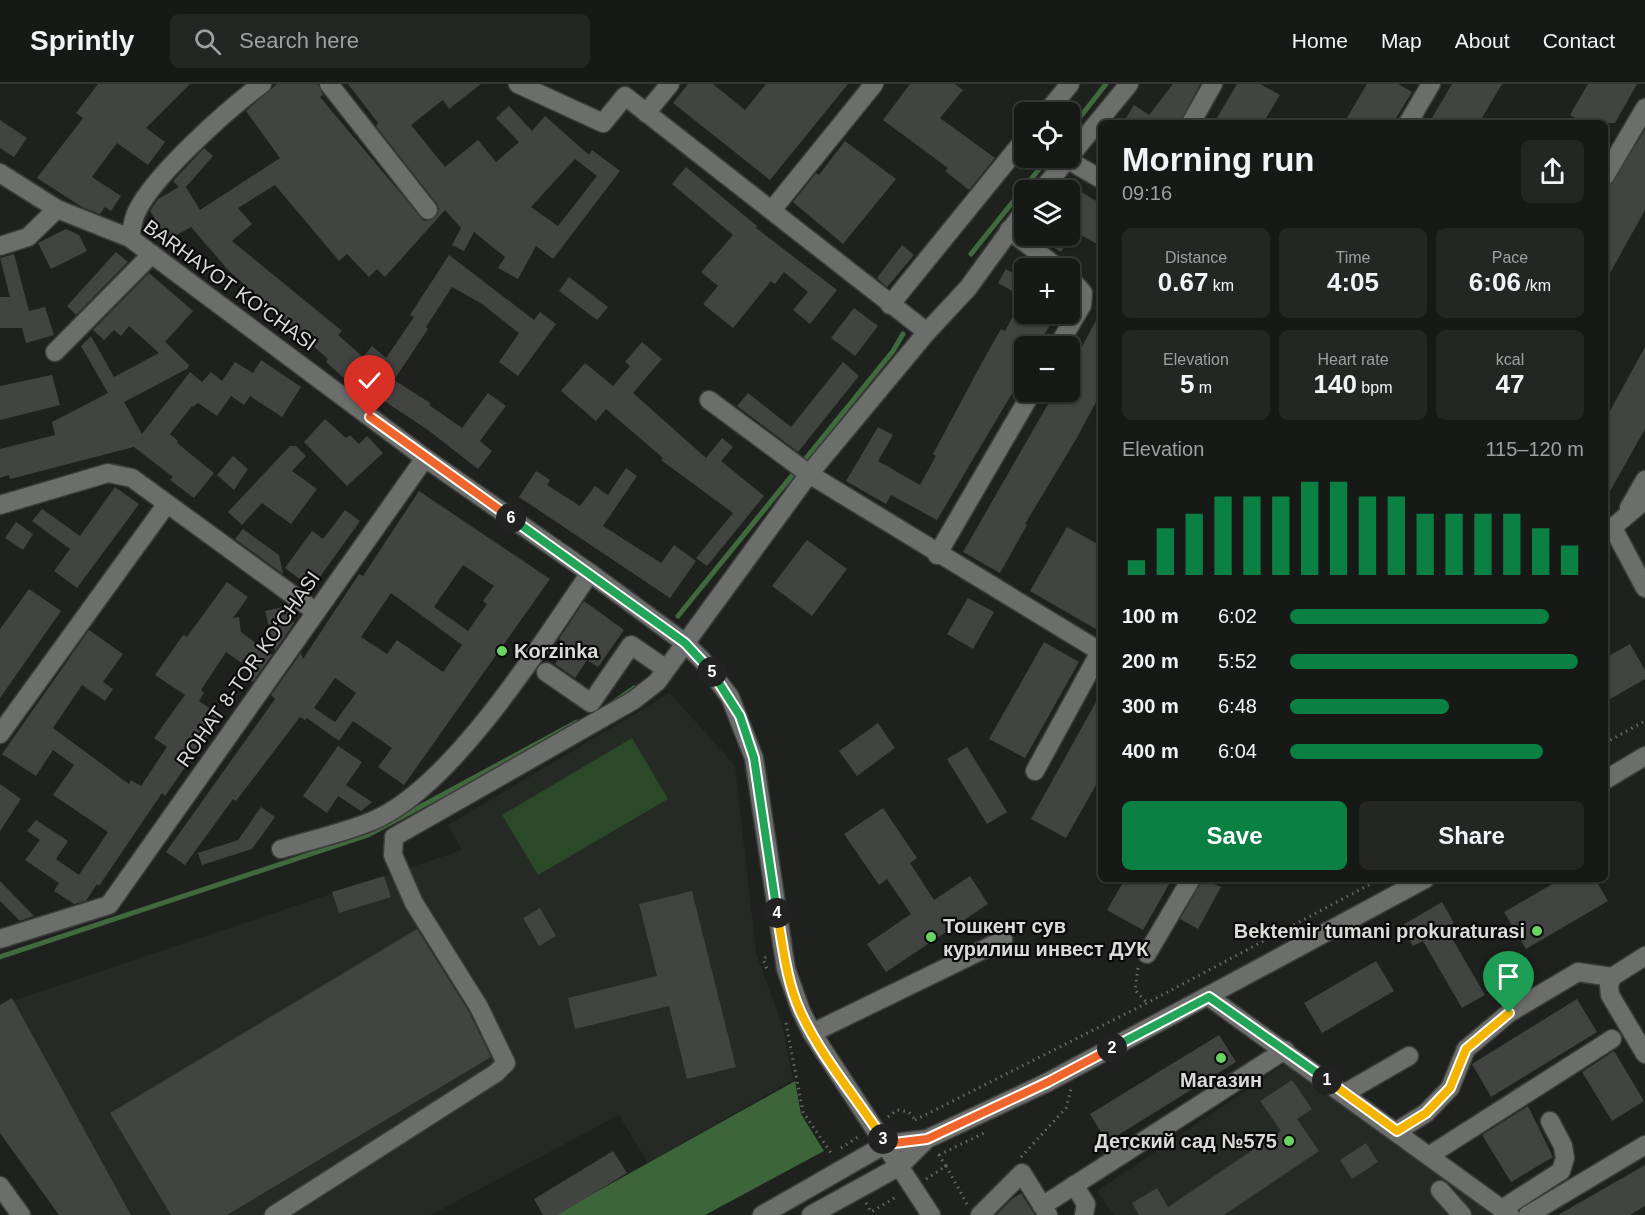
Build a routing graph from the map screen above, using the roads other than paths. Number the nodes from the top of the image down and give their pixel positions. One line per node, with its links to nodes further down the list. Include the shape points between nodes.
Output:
1 (262, 84): 31 (street, via 204,135 154,187 137,211)
2 (329, 84): 27 (street)
3 (518, 84): 10 (street, via 603,123)
4 (670, 84): 13 (street)
5 (874, 84): 28 (street)
6 (1070, 84): 11 (street)
7 (1129, 84): 14 (street)
8 (1213, 84): 15 (street)
9 (1431, 84): 16 (street)
10 (618, 90): 13 (street)
11 (1055, 102)
12 (1645, 108): 22 (street)
13 (646, 113): 28 (street)
14 (1100, 120)
15 (1193, 120)
16 (1410, 120)
17 (1098, 123): 18 (street)
18 (1080, 145)
19 (1014, 152): 36 (street)
20 (1080, 167): 24 (street)
21 (1061, 168): 25 (street)
22 (1608, 171)
23 (0, 172): 26 (street, BARHAYOT KO'CHASI)
24 (1098, 177)
25 (1051, 180)
26 (57, 209): 31 (street, BARHAYOT KO'CHASI); 32 (street, via 28,237)
27 (428, 210)
28 (772, 210): 36 (street)
29 (1014, 224): 30 (street)
30 (1009, 230): 34 (street); 38 (street, via 968,288)
31 (130, 238): 33 (street, BARHAYOT KO'CHASI)
32 (0, 246)
33 (152, 254): 39 (street); 42 (street, BARHAYOT KO'CHASI)
34 (1045, 258)
35 (1080, 290): 37 (street, via 1083,305)
36 (890, 305): 38 (street)
37 (1080, 310)
38 (927, 332): 43 (street)
39 (55, 352)
40 (709, 400): 43 (street)
41 (1026, 402): 50 (street)
42 (425, 458): 51 (street, BARHAYOT KO'CHASI); 53 (street, ROHAT 8-TOR KO‘CHASI)
43 (808, 474): 50 (street); 54 (street)
44 (1645, 480): 48 (street)
45 (1645, 500): 48 (street)
46 (0, 505): 47 (street, via 108,473 132,478)
47 (166, 505): 53 (street); 59 (street)
48 (1627, 513): 49 (street)
49 (1609, 531): 52 (street)
50 (937, 555): 55 (street)
51 (590, 573): 54 (street, BARHAYOT KO'CHASI); 63 (street, via 463,747 417,793 374,820)
52 (1645, 588)
53 (316, 612): 66 (street, ROHAT 8-TOR KO‘CHASI, via 109,905)
54 (685, 643): 57 (street); 72 (street, BARHAYOT KO'CHASI, via 730,696 748,737 786,969)
55 (1098, 649)
56 (1098, 656): 61 (street)
57 (666, 669): 58 (street, via 631,645 591,703); 91 (street, via 657,682 634,700 394,837 393,855 414,903 479,1007 506,1063)
58 (546, 672)
59 (0, 734)
60 (1643, 761): 62 (street)
61 (1035, 771)
62 (1608, 778)
63 (281, 849)
64 (1189, 882): 68 (street)
65 (1420, 882): 71 (street)
66 (0, 939)
67 (1003, 940): 72 (street)
68 (1146, 954)
69 (1645, 956): 70 (street)
70 (1612, 977): 75 (street, via 1610,995); 79 (street, via 1578,972 1509,1013 1466,1049 1450,1088 1426,1113)
71 (1209, 997): 74 (street); 80 (street, via 1048,1082)
72 (812, 1033): 81 (street, BARHAYOT KO'CHASI)
73 (1612, 1039): 83 (street)
74 (1285, 1050): 77 (street); 85 (street)
75 (1645, 1054)
76 (1409, 1056): 77 (street)
77 (1345, 1093): 79 (street)
78 (1550, 1121): 89 (street, via 1563,1146 1561,1171)
79 (1397, 1131): 83 (street)
80 (927, 1138): 81 (street); 84 (street)
81 (886, 1144): 84 (street, BARHAYOT KO'CHASI); 92 (street)
82 (1645, 1145): 98 (street)
83 (1430, 1155): 89 (street)
84 (900, 1166): 93 (street); 94 (street, BARHAYOT KO'CHASI)
85 (1074, 1185): 88 (street); 96 (street, via 1086,1204)
86 (0, 1186): 90 (street)
87 (1440, 1190): 97 (street)
88 (1045, 1210): 95 (street, via 1022,1173)
89 (1506, 1212)
90 (21, 1215)
91 (274, 1215)
92 (762, 1215)
93 (811, 1215)
94 (931, 1215)
95 (980, 1215)
96 (1084, 1215)
97 (1462, 1215)
98 (1528, 1215)

